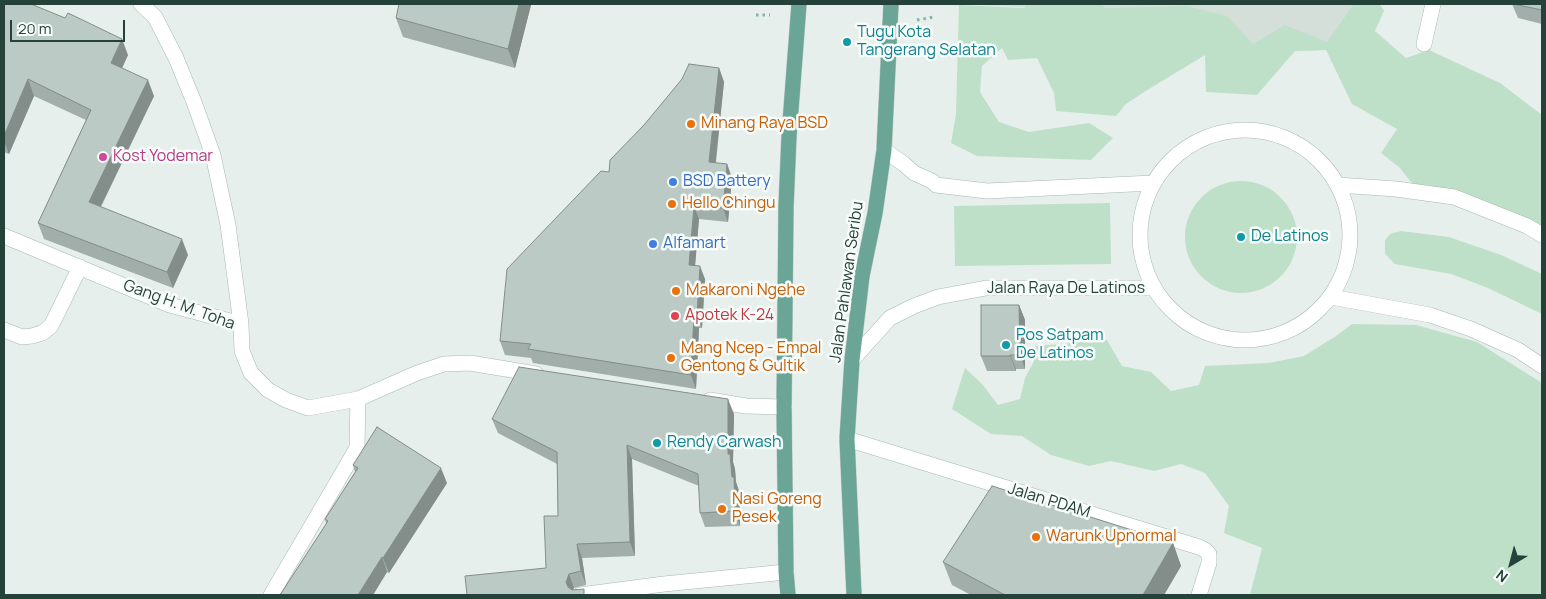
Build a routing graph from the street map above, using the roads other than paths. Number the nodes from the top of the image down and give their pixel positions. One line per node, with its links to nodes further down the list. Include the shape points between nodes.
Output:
1 (141, 4): 14 (street, via 155,17 176,58 213,155 228,225)
2 (799, 4): 21 (main road, via 786,198)
3 (891, 4): 6 (main road, Jalan Pahlawan Seribu)
4 (1433, 4): 5 (street)
5 (1424, 44)
6 (884, 150): 7 (street, via 914,174 936,185 988,191); 16 (main road, Jalan Pahlawan Seribu, via 862,276)
7 (1153, 183): 8 (street, Jalan Raya De Latinos, via 1173,158 1199,140 1230,131 1261,131 1292,141 1319,160); 12 (street, Jalan Raya De Latinos, via 1143,208 1140,236 1143,262)
8 (1338, 185): 9 (street, via 1396,188 1454,197); 13 (street, Jalan Raya De Latinos, via 1348,213 1351,242 1345,271)
9 (1542, 234)
10 (4, 236): 11 (street, Gang H. M. Toha)
11 (80, 267): 14 (street, Gang H. M. Toha, via 170,306); 15 (street, via 51,326 42,333 22,337)
12 (1154, 288): 13 (street, Jalan Raya De Latinos, via 1173,311 1197,328 1226,338 1255,340 1284,333 1310,318); 16 (street, Jalan Raya De Latinos, via 986,288 938,297 890,318)
13 (1331, 297): 17 (street, via 1430,314 1503,343)
14 (241, 324): 20 (street, Gang H. M. Toha, via 242,351 251,373 268,390 308,408)
15 (4, 330)
16 (852, 360): 22 (main road, Jalan Pahlawan Seribu)
17 (1542, 366)
18 (549, 376): 20 (street, Gang H. M. Toha, via 470,363 444,364)
19 (697, 398): 21 (street, via 746,406)
20 (358, 399): 25 (street, via 357,448)
21 (784, 407): 23 (main road)
22 (847, 439): 29 (main road, Jalan Pahlawan Seribu); 30 (street, Jalan PDAM, via 1199,547 1209,554)
23 (786, 572): 24 (street); 28 (main road)
24 (707, 580): 26 (street); 27 (street)
25 (271, 595)
26 (580, 595)
27 (708, 595)
28 (788, 595)
29 (854, 595)
30 (1200, 595)

